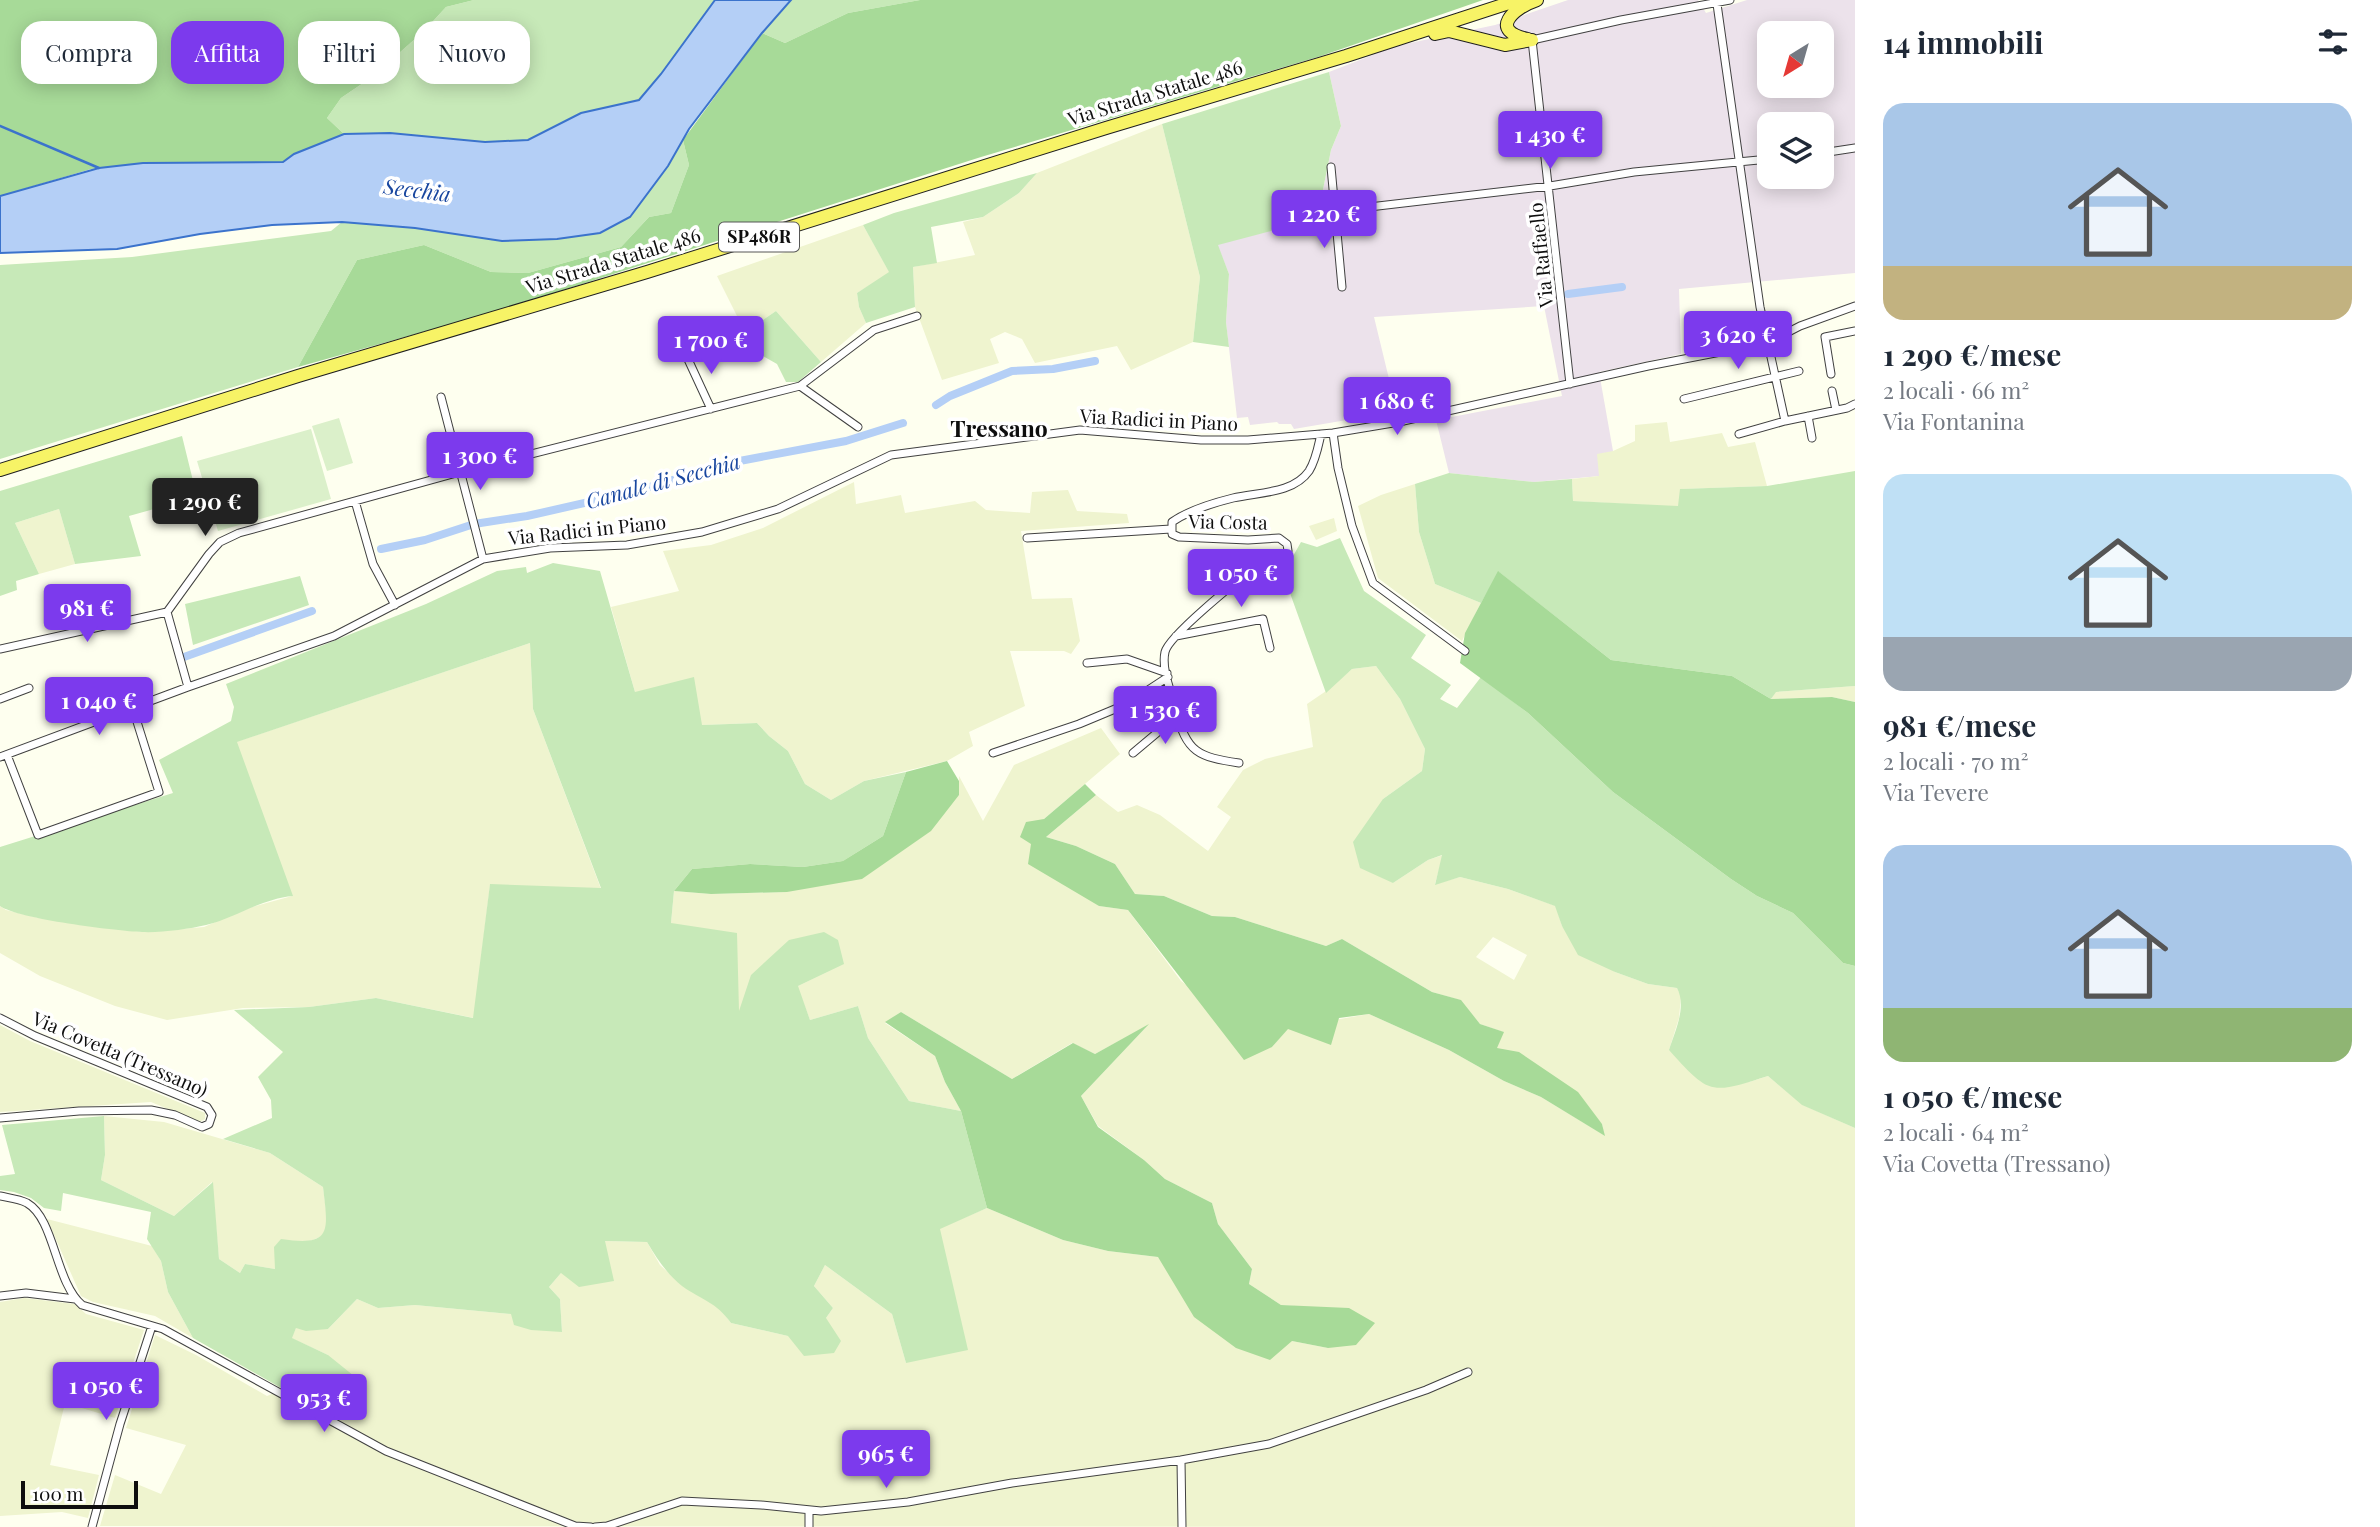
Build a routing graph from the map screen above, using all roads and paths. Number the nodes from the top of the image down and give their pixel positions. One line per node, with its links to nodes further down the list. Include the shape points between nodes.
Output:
1 (1518, 0): 6 (main road, Via Strada Statale 486 / SP486R)
2 (1537, 0): 5 (main road, via 1509,15 1507,24 1514,36)
3 (1730, 0): 4 (street)
4 (1717, 4): 5 (street); 10 (street)
5 (1532, 40): 6 (main road, via 1505,45 1449,31 1406,43); 12 (street, Via Raffaello)
6 (1387, 43): 38 (main road, Via Strada Statale 486 / SP486R)
7 (1855, 148): 8 (street)
8 (1834, 151)
9 (1757, 161): 10 (street)
10 (1740, 163): 12 (street, via 1634,172); 18 (street)
11 (1331, 167): 13 (street)
12 (1550, 186): 13 (street); 23 (street, Via Raffaello)
13 (1335, 211): 14 (street)
14 (1342, 286)
15 (1855, 306): 18 (street, Via Radici in Piano)
16 (917, 316): 24 (street, via 874,330)
17 (1855, 331): 21 (street, via 1825,337)
18 (1767, 343): 22 (street); 23 (street, Via Radici in Piano)
19 (686, 355): 29 (street)
20 (1799, 371): 22 (street)
21 (1831, 374)
22 (1775, 376): 27 (street); 32 (street)
23 (1570, 384): 34 (street, Via Radici in Piano)
24 (800, 386): 29 (street); 33 (street)
25 (1832, 391): 30 (street)
26 (441, 397): 39 (street)
27 (1684, 399)
28 (1851, 406): 30 (street)
29 (711, 409): 39 (street)
30 (1836, 410): 31 (street)
31 (1808, 416): 32 (street); 37 (street)
32 (1785, 421): 36 (street)
33 (858, 427)
34 (1333, 433): 35 (street, Via Radici in Piano); 49 (street, via 1352,526 1373,583)
35 (1321, 434): 41 (street, Via Costa, via 1309,471 1300,481 1181,516); 43 (street, Via Radici in Piano, via 1201,440 1080,430 918,450 891,455 778,509 702,532 627,545 550,548)
36 (1739, 434)
37 (1812, 438)
38 (0, 470)
39 (460, 472): 40 (street); 43 (street)
40 (355, 501): 44 (street, via 373,564); 45 (street, via 220,542)
41 (1171, 529): 42 (street); 46 (street, Via Costa, via 1179,537 1279,538 1288,551 1283,559 1250,572)
42 (1027, 538)
43 (483, 559): 44 (street, Via Radici in Piano)
44 (395, 605): 52 (street, Via Radici in Piano, via 334,636)
45 (167, 612): 48 (street); 52 (street)
46 (1173, 637): 47 (street, via 1263,619); 51 (street, via 1165,652)
47 (1270, 648)
48 (0, 649)
49 (1465, 651)
50 (1087, 663): 51 (street, via 1126,659)
51 (1167, 675): 56 (street); 57 (street, via 1127,704)
52 (188, 687): 55 (street, Via Radici in Piano)
53 (29, 688): 54 (street)
54 (0, 699)
55 (133, 709): 59 (street, Via Radici in Piano); 59 (street, via 159,792 38,835)
56 (1177, 716): 58 (street); 60 (street, via 1198,753)
57 (993, 753)
58 (1133, 753)
59 (4, 756)
60 (1240, 763)
61 (0, 1018): 62 (street, Via Covetta (Tressano), via 207,1107 212,1115 202,1127 151,1110)
62 (0, 1118)
63 (0, 1196): 65 (street, via 29,1204 40,1216)
64 (0, 1296): 65 (street, via 26,1293)
65 (75, 1298): 66 (street, via 90,1308)
66 (152, 1326): 70 (street); 71 (street, via 386,1451 575,1527)
67 (1468, 1372): 68 (street, via 1426,1391 1269,1444)
68 (1181, 1460): 69 (street, via 908,1502); 73 (street)
69 (809, 1510): 71 (street, via 682,1501 607,1527); 72 (street)
70 (92, 1527)
71 (593, 1527)
72 (809, 1527)
73 (1182, 1527)

